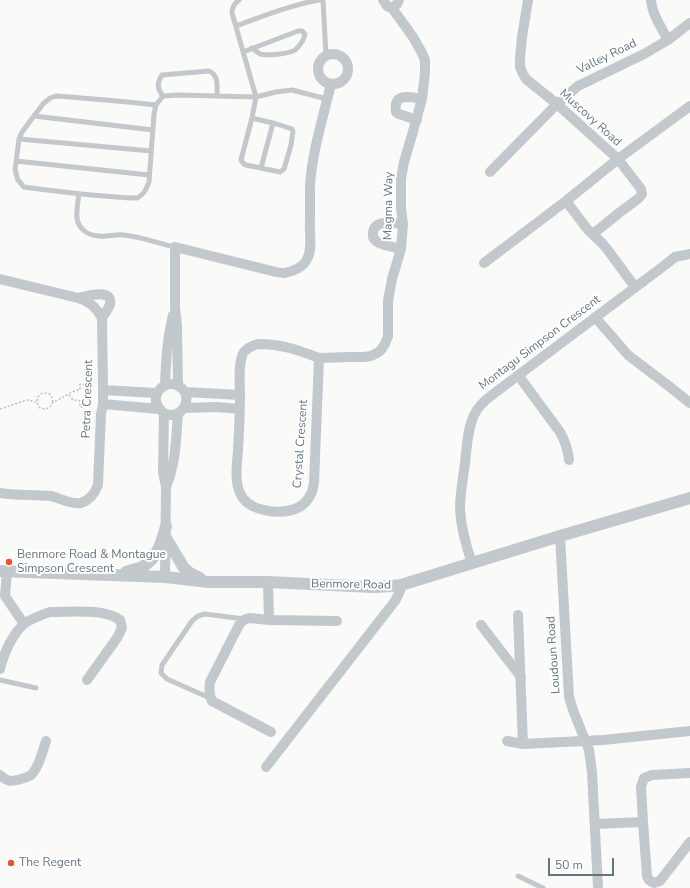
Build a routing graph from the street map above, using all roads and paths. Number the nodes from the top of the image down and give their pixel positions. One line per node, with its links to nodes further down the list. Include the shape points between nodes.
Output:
1 (239, 0): 9 (lane, via 232,10)
2 (319, 0): 9 (lane)
3 (323, 0): 13 (lane)
4 (383, 0): 7 (street, Magma Way, via 387,6)
5 (528, 0): 20 (street, Muscovy Road, via 520,67 526,79)
6 (651, 0): 10 (street, via 655,15)
7 (395, 4): 19 (street, Magma Way, via 425,60)
8 (690, 24): 10 (street, Valley Road)
9 (236, 26): 12 (lane)
10 (668, 40): 20 (street, Valley Road, via 582,83)
11 (252, 48): 11 (lane, via 298,31 305,34 296,50 292,52 262,54); 12 (lane)
12 (243, 52): 17 (lane)
13 (326, 56): 14 (street, via 320,62 318,71 322,80); 14 (street, via 332,54 342,57 348,65 345,80)
14 (331, 84): 18 (street)
15 (163, 96): 16 (lane); 16 (lane, via 158,89 162,75 209,71 216,76); 21 (lane)
16 (217, 96): 17 (lane)
17 (256, 97): 18 (lane, via 292,90); 24 (lane)
18 (327, 99): 39 (street, via 310,186 310,248 304,264 284,273)
19 (422, 99): 25 (street, Magma Way); 25 (street, via 407,96 399,98 396,103 396,112)
20 (557, 104): 30 (street, Muscovy Road); 33 (street, Valley Road)
21 (156, 106): 23 (lane, via 56,96 43,104); 27 (lane)
22 (690, 106): 30 (street)
23 (34, 116): 27 (lane); 28 (lane)
24 (252, 118): 26 (lane); 32 (lane, via 241,160 246,165)
25 (416, 120): 37 (street, Magma Way, via 401,179)
26 (273, 123): 32 (lane); 32 (lane, via 293,131 284,169 280,172)
27 (152, 130): 29 (lane)
28 (19, 139): 29 (lane); 31 (lane)
29 (151, 151): 34 (lane)
30 (618, 159): 36 (street); 38 (street, Muscovy Road, via 641,189 641,196)
31 (16, 161): 34 (lane); 35 (lane, via 16,175 24,187)
32 (261, 168)
33 (490, 172)
34 (149, 175): 35 (lane, via 147,188 137,198)
35 (79, 194): 39 (lane, via 77,218 81,228 87,233 99,236 123,235)
36 (566, 201): 38 (street); 42 (street)
37 (402, 224): 40 (street, Magma Way); 40 (street, via 380,224 373,232 374,240 378,243)
38 (593, 234): 44 (street)
39 (175, 247): 46 (street)
40 (401, 249): 49 (street, Magma Way, via 388,301 388,336 381,350 364,358)
41 (690, 254): 44 (street, Montagu Simpson Crescent, via 675,257)
42 (484, 263)
43 (0, 279): 45 (street)
44 (635, 287): 47 (street, Montagu Simpson Crescent)
45 (78, 298): 48 (street, via 91,304); 48 (street, via 100,294 107,296 110,303)
46 (175, 307): 52 (street, via 167,343); 53 (street)
47 (595, 317): 50 (street, Montagu Simpson Crescent); 59 (street, via 628,355)
48 (102, 318): 51 (street, Petra Crescent)
49 (319, 358): 56 (street, Crystal Crescent, via 283,346 252,345 242,354); 62 (street, Crystal Crescent, via 314,483 312,493 299,507 278,512 254,508 245,502 240,494 237,472)
50 (518, 375): 65 (street, via 565,440); 71 (street, Montagu Simpson Crescent, via 485,400 471,424 460,510)
51 (103, 385): 54 (street); 55 (path, via 87,379 86,385 80,384 80,390); 61 (street, Petra Crescent)
52 (165, 385): 53 (street); 54 (street)
53 (182, 388): 56 (street); 63 (street, via 187,400)
54 (157, 393): 64 (street, via 156,401)
55 (69, 395): 58 (path); 61 (path, via 73,400 80,401 80,407 86,407 85,413)
56 (240, 395): 62 (street, Crystal Crescent)
57 (37, 402): 58 (path, via 40,408 46,409 51,407); 58 (path, via 40,394 45,393 51,395); 60 (path, via 27,400)
58 (53, 402)
59 (690, 403)
60 (0, 409)
61 (102, 409): 64 (street); 67 (street, Petra Crescent, via 98,485 89,498 82,503 74,503 52,496)
62 (240, 409): 63 (street)
63 (181, 410): 64 (street, via 174,414); 66 (street, via 175,456)
64 (162, 411): 66 (street, via 163,472)
65 (570, 460)
66 (166, 487): 69 (street)
67 (0, 493)
68 (690, 498): 70 (street, Benmore Road)
69 (166, 532): 73 (street, via 149,562 141,568); 74 (street); 75 (street, via 184,568)
70 (560, 536): 71 (street, Benmore Road); 93 (street, Loudoun Road, via 569,697)
71 (472, 563): 77 (street, Benmore Road)
72 (4, 571): 73 (street, Benmore Road); 78 (street)
73 (116, 574): 74 (street, Benmore Road)
74 (165, 577): 75 (street, Benmore Road)
75 (209, 582): 76 (street, Benmore Road)
76 (268, 582): 77 (street, Benmore Road, via 373,587); 81 (street)
77 (401, 585): 97 (street, via 394,601)
78 (2, 598): 83 (street)
79 (518, 615): 86 (street)
80 (246, 619): 81 (street); 90 (street, via 239,625 210,682); 90 (lane, via 205,614 198,616 162,665 161,673 167,679)
81 (269, 620): 82 (street)
82 (337, 621)
83 (24, 624): 85 (street, via 6,650); 88 (street, via 50,612 101,612 120,620 122,628 117,638)
84 (481, 625): 86 (street)
85 (0, 669)
86 (521, 677): 96 (street)
87 (0, 680): 89 (lane)
88 (88, 680)
89 (36, 688)
90 (210, 698): 92 (street)
91 (690, 731): 93 (street)
92 (271, 732)
93 (585, 740): 96 (street); 101 (street, Loudoun Road, via 591,761)
94 (46, 741): 99 (street, via 37,766 28,777 12,782)
95 (507, 741): 96 (street)
96 (523, 744)
97 (266, 767)
98 (690, 773): 100 (street, via 652,775 644,778 641,787)
99 (0, 775)
100 (643, 822): 101 (street); 102 (street, via 647,876 654,884 660,881)
101 (595, 824): 105 (street, Loudoun Road)
102 (690, 842)
103 (518, 876): 104 (lane)
104 (543, 888)
105 (598, 888)

